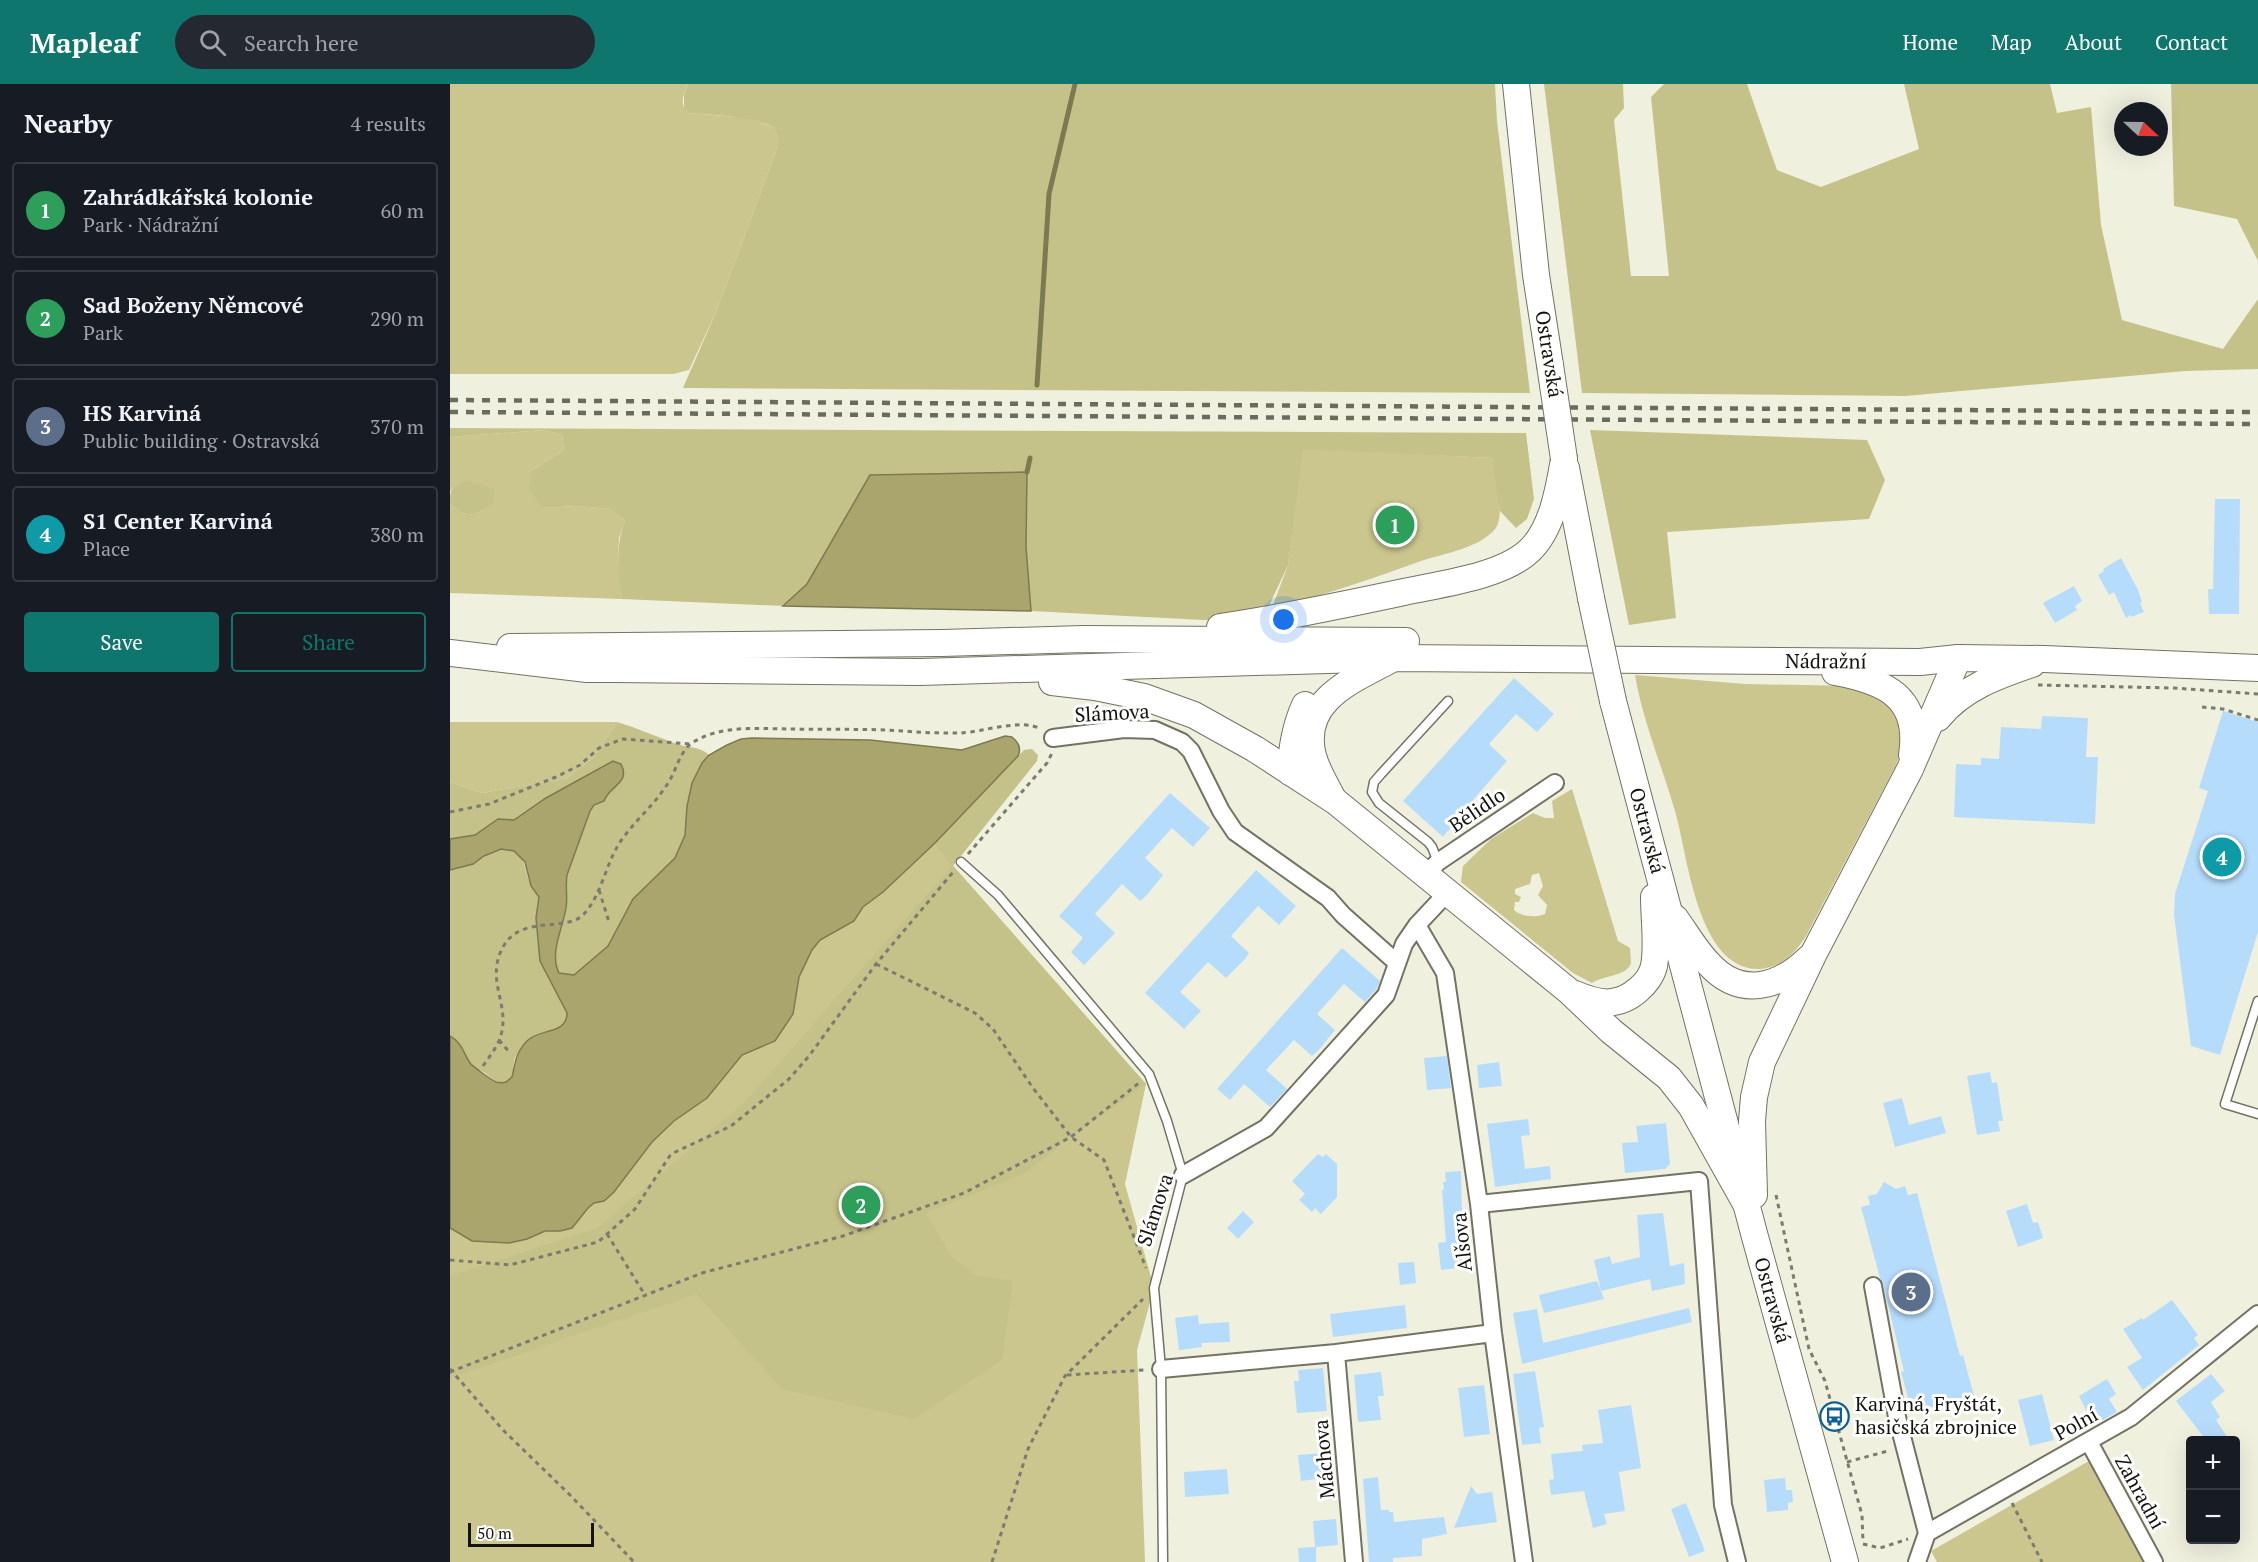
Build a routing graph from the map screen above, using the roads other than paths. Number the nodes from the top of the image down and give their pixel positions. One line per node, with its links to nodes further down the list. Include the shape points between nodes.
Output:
1 (1516, 84): 2 (main road, Ostravská, bridge, via 1536,275)
2 (1564, 459): 3 (main road, via 1541,535 1528,552 1507,565 1445,583 1282,618); 19 (main road, Ostravská, bridge, via 1613,701)
3 (1142, 639): 4 (main road); 5 (main road, via 587,645)
4 (1389, 650): 6 (main road, via 1611,644 1920,651); 8 (main road); 9 (main road, Nádražní); 18 (main road, via 1332,693 1315,717 1313,755)
5 (450, 651): 11 (main road, via 587,669)
6 (1958, 658): 7 (main road, Nádražní); 9 (main road, Nádražní, via 1920,662); 14 (main road)
7 (2044, 659): 10 (main road, Nádražní); 14 (main road, via 1982,683 1958,697)
8 (1341, 660): 11 (main road); 16 (main road, via 1317,685 1299,718)
9 (1773, 661): 15 (main road, via 1863,677 1885,686 1905,705 1912,722)
10 (2258, 668)
11 (920, 672): 16 (main road, via 1050,681 1144,697 1194,715)
12 (1448, 701): 21 (lane, via 1374,782 1372,792 1379,803 1432,847)
13 (1053, 738): 26 (street, Slámova, via 1124,729 1155,730 1182,742 1191,751 1235,832 1328,898)
14 (1923, 741): 15 (main road)
15 (1910, 769): 25 (main road)
16 (1290, 772): 18 (main road)
17 (1555, 783): 21 (street, Bělidlo)
18 (1335, 801): 21 (main road)
19 (1654, 861): 23 (main road, Ostravská); 27 (main road, via 1654,964 1647,980 1631,996 1609,1004)
20 (961, 862): 30 (lane, via 998,895 1149,1074)
21 (1432, 868): 22 (main road)
22 (1447, 893): 24 (street, Slámova); 27 (main road)
23 (1666, 905): 25 (main road, via 1708,963 1731,982 1769,984 1793,972); 32 (main road, Ostravská)
24 (1418, 925): 26 (street, Slámova); 31 (street, Alšova, via 1445,973)
25 (1814, 953): 33 (main road, via 1759,1073 1752,1121)
26 (1396, 962): 30 (street, Slámova, via 1386,995 1266,1128)
27 (1570, 992): 32 (main road, via 1675,1084)
28 (2258, 1001): 29 (lane, via 2225,1104)
29 (2258, 1114)
30 (1183, 1175): 38 (lane, Slámova, via 1154,1288)
31 (1479, 1204): 36 (street, Alšova); 44 (street, via 1699,1181 1723,1505)
32 (1746, 1204): 33 (main road, Ostravská)
33 (1755, 1237): 45 (main road, Ostravská)
34 (1874, 1286): 40 (street, via 1897,1417)
35 (2258, 1314): 39 (street, Polní, via 2131,1417)
36 (1493, 1334): 37 (street); 43 (street, Alšova)
37 (1336, 1353): 38 (street); 42 (street, Máchova)
38 (1161, 1369): 41 (lane, Slámova)
39 (2089, 1442): 40 (street, Polní); 47 (street, Zahradní)
40 (1927, 1533): 46 (street)
41 (1163, 1562)
42 (1354, 1562)
43 (1524, 1562)
44 (1737, 1562)
45 (1845, 1562)
46 (1917, 1562)
47 (2154, 1562)

